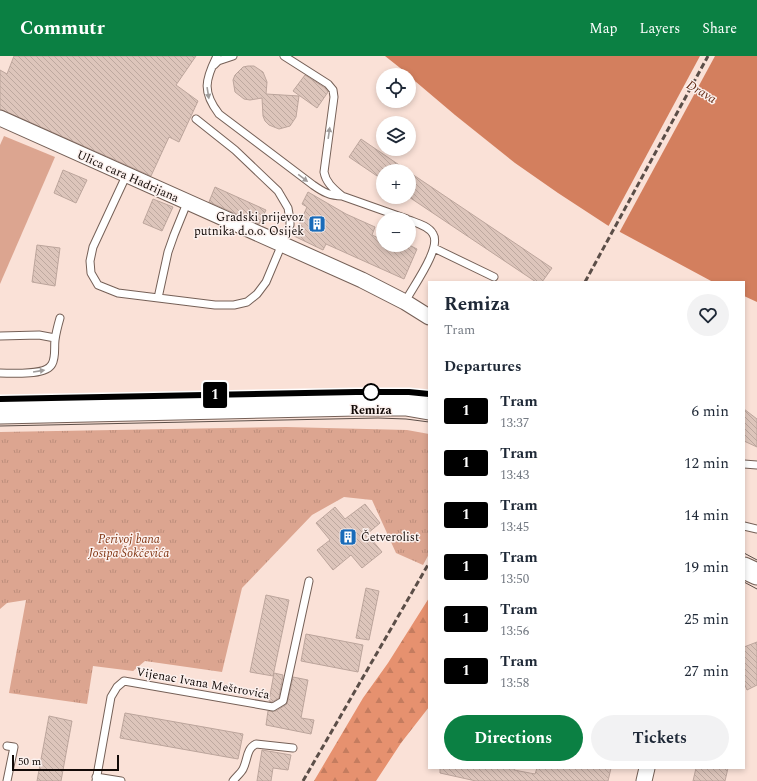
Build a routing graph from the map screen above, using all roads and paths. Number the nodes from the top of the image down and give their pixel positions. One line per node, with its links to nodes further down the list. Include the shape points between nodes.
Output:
1 (217, 56): 4 (lane)
2 (233, 56): 4 (lane)
3 (284, 56): 8 (lane, one-way to 3, via 330,186 324,172 333,90 328,84)
4 (212, 66): 8 (lane, one-way to 8, via 207,82 207,94 218,114 324,193)
5 (0, 118): 7 (street, Ulica cara Hadrijana)
6 (196, 119): 12 (lane, via 235,150 278,190 288,208 290,220)
7 (126, 176): 9 (street, Ulica cara Hadrijana); 15 (lane, via 93,247 91,272 98,285 118,293)
8 (342, 196): 10 (lane)
9 (187, 203): 12 (street, Ulica cara Hadrijana); 15 (lane, via 168,252)
10 (388, 212)
11 (416, 223): 13 (lane, via 433,233 436,240)
12 (282, 245): 15 (lane, via 266,282 247,302 215,305); 16 (street, Ulica cara Hadrijana)
13 (434, 248): 14 (lane); 16 (lane)
14 (494, 277)
15 (158, 298)
16 (405, 302): 17 (street, Ulica cara Hadrijana)
17 (426, 314)
18 (60, 318): 20 (lane)
19 (0, 336): 20 (lane, via 39,335)
20 (55, 338): 21 (lane, one-way to 20, via 27,373 49,369 53,362)
21 (0, 373)
22 (428, 409): 23 (main road, via 406,405 357,405)
23 (0, 413)
24 (745, 464): 25 (lane)
25 (757, 465)
26 (745, 526): 27 (lane)
27 (757, 529)
28 (745, 568): 29 (main road)
29 (757, 574)
30 (309, 581): 34 (lane, Vijenac Ivana Meštrovića, via 283,701 273,707 124,681 111,697)
31 (7, 746): 35 (lane, via 14,747)
32 (293, 748): 37 (lane, via 256,744 252,746 243,770)
33 (647, 769): 38 (street)
34 (96, 779): 36 (lane)
35 (8, 781)
36 (121, 781)
37 (233, 781)
38 (644, 781)

